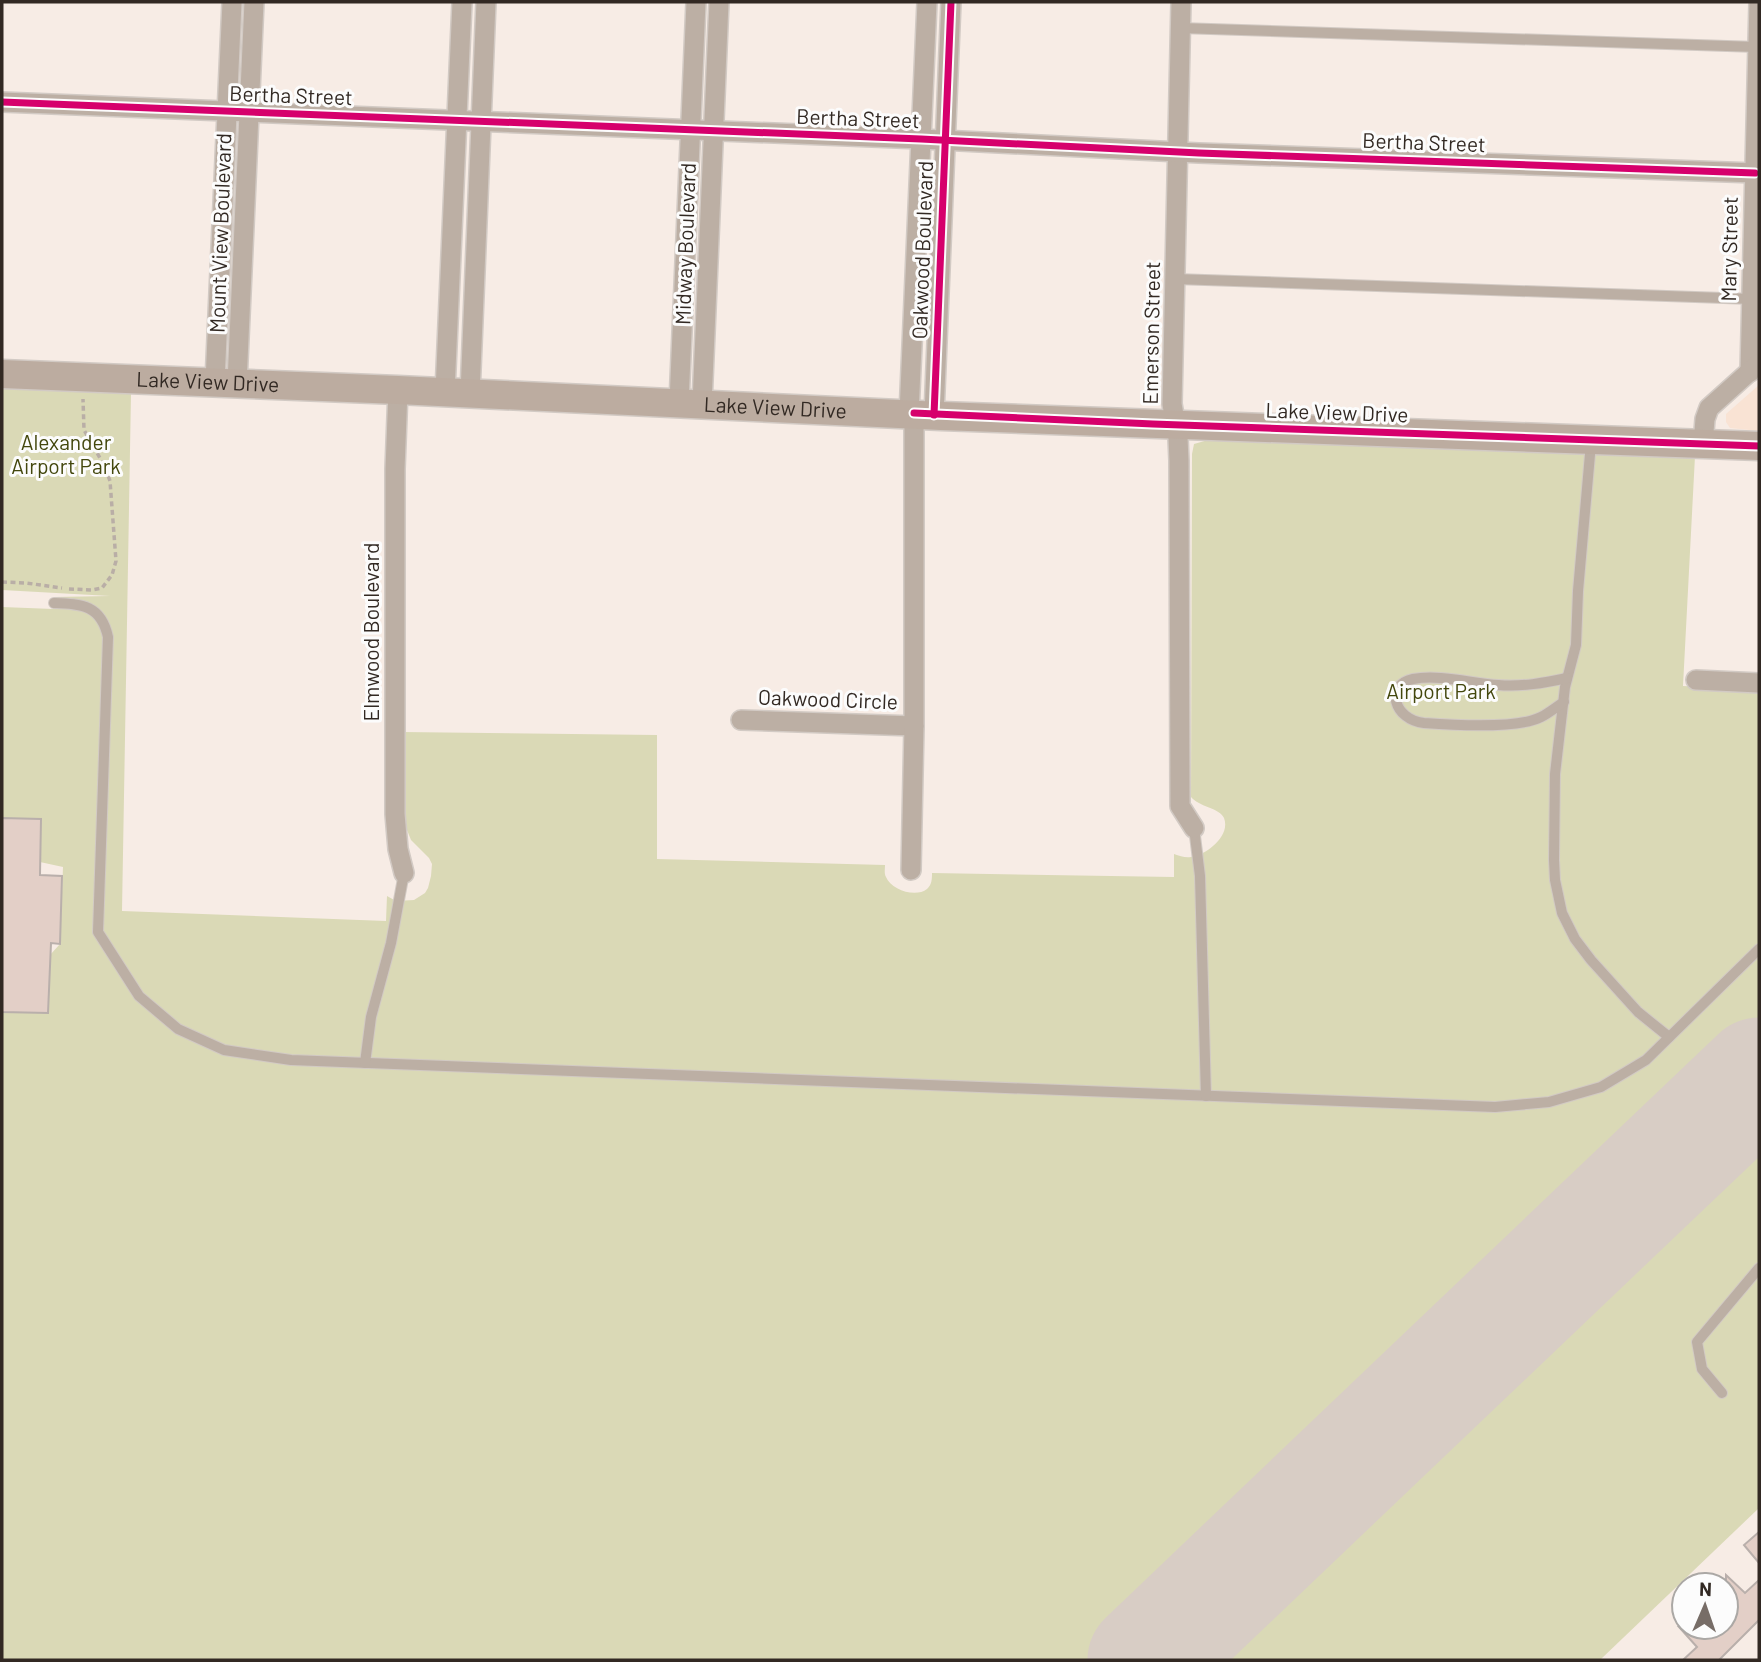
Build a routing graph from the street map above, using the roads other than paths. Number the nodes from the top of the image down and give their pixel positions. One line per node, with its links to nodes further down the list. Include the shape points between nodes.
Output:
1 (232, 2): 14 (street, Mount View Boulevard)
2 (254, 2): 15 (street, Mount View Boulevard)
3 (462, 2): 16 (street)
4 (486, 2): 17 (street)
5 (696, 2): 18 (street, Midway Boulevard)
6 (719, 2): 19 (street, Midway Boulevard)
7 (928, 2): 20 (street, Oakwood Boulevard)
8 (951, 2): 21 (street, Oakwood Boulevard)
9 (1181, 2): 11 (street, Emerson Street)
10 (1759, 2): 12 (street, Mary Street)
11 (1181, 28): 12 (lane); 22 (street, Emerson Street)
12 (1757, 47): 23 (street, Mary Street)
13 (2, 102): 14 (street, Bertha Street)
14 (227, 111): 15 (street, Bertha Street); 28 (street, Mount View Boulevard)
15 (249, 112): 16 (street, Bertha Street); 28 (street, Mount View Boulevard)
16 (457, 120): 17 (street, Bertha Street); 30 (street)
17 (482, 121): 18 (street, Bertha Street); 30 (street)
18 (691, 130): 19 (street, Bertha Street); 31 (street, Midway Boulevard)
19 (713, 131): 20 (street, Bertha Street); 31 (street, Midway Boulevard)
20 (921, 139): 21 (street, Bertha Street); 32 (street, Oakwood Boulevard)
21 (945, 140): 22 (street, Bertha Street); 32 (street, Oakwood Boulevard)
22 (1178, 152): 23 (street, Bertha Street); 24 (street, Emerson Street)
23 (1755, 173): 25 (street, Mary Street)
24 (1175, 279): 25 (lane); 33 (street, Emerson Street, via 1172,404)
25 (1752, 299): 26 (street, Mary Street)
26 (1754, 368): 35 (street, via 1709,408)
27 (2, 374): 28 (street, Lake View Drive)
28 (226, 382): 29 (street, Lake View Drive)
29 (398, 390): 30 (street, Lake View Drive); 46 (street, Elmwood Boulevard, via 395,814)
30 (457, 393): 31 (street, Lake View Drive)
31 (690, 404): 32 (street, Lake View Drive)
32 (919, 414): 33 (street, Lake View Drive); 43 (street, Oakwood Boulevard)
33 (1176, 425): 34 (street, Lake View Drive); 44 (street, Emerson Street, via 1180,806)
34 (1591, 439): 35 (street, Lake View Drive); 38 (lane, via 1576,645)
35 (1703, 444): 36 (street, Lake View Drive)
36 (1759, 446)
37 (54, 603): 49 (lane, via 87,606 101,618 107,632 98,932 139,996 177,1029 224,1050 291,1060)
38 (1567, 678): 41 (lane); 41 (lane, via 1531,685 1429,678 1405,682 1396,696 1403,715 1434,724 1526,722)
39 (1696, 680): 40 (street)
40 (1759, 683)
41 (1564, 702): 48 (lane, via 1555,774 1554,860 1562,913 1591,960 1639,1012)
42 (741, 720): 43 (street, Oakwood Circle)
43 (914, 726): 45 (street, Oakwood Boulevard)
44 (1194, 828): 50 (lane, via 1200,876)
45 (911, 870)
46 (404, 873): 49 (lane, via 370,1017)
47 (1759, 948): 48 (lane)
48 (1670, 1037): 50 (lane, via 1646,1060 1601,1087 1549,1102 1495,1107)
49 (365, 1063): 50 (lane)
50 (1206, 1096)
51 (1759, 1268): 52 (lane, via 1697,1342 1702,1369)
52 (1722, 1393)

